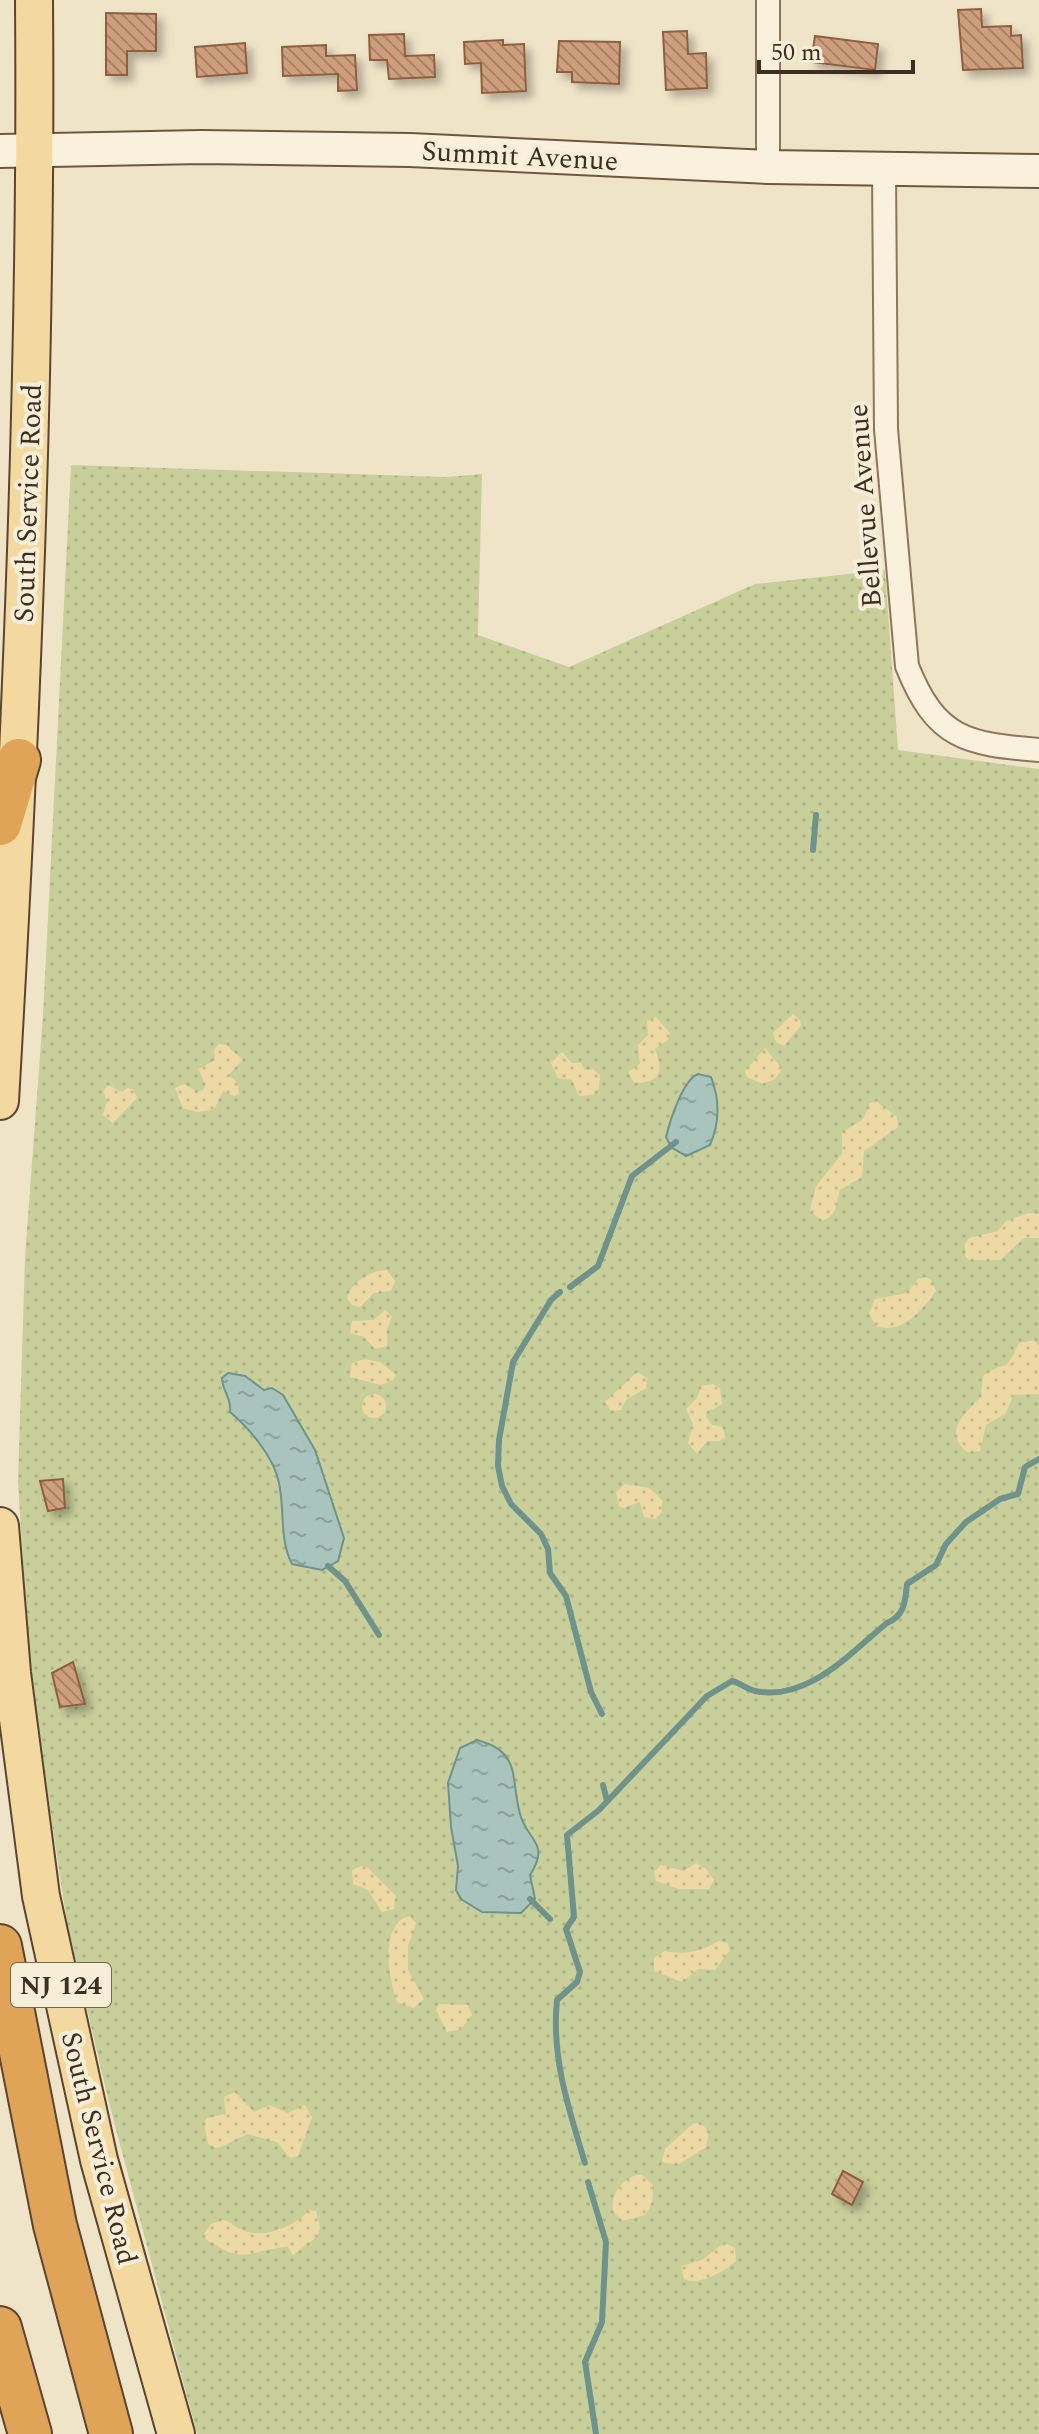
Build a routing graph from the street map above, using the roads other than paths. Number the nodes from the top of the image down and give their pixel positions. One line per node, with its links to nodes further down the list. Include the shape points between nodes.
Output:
1 (34, 0): 3 (main road, South Service Road)
2 (768, 0): 4 (street)
3 (12, 151): 4 (street, Summit Avenue, via 410,150); 8 (main road, South Service Road)
4 (768, 167): 5 (street, Summit Avenue)
5 (884, 170): 6 (street, Summit Avenue); 7 (street, Bellevue Avenue, via 886,429 907,666 919,698 948,728 980,745)
6 (1039, 171)
7 (1039, 750)
8 (19, 760): 9 (highway); 10 (main road, South Service Road)
9 (0, 824)
10 (0, 1101)
11 (0, 1526): 17 (main road, South Service Road / NJ 124, via 12,1673 41,1896 99,2160)
12 (0, 1946): 14 (highway, via 55,2225)
13 (0, 2328): 15 (highway)
14 (106, 2414): 16 (highway)
15 (30, 2434)
16 (122, 2434)
17 (176, 2434)

